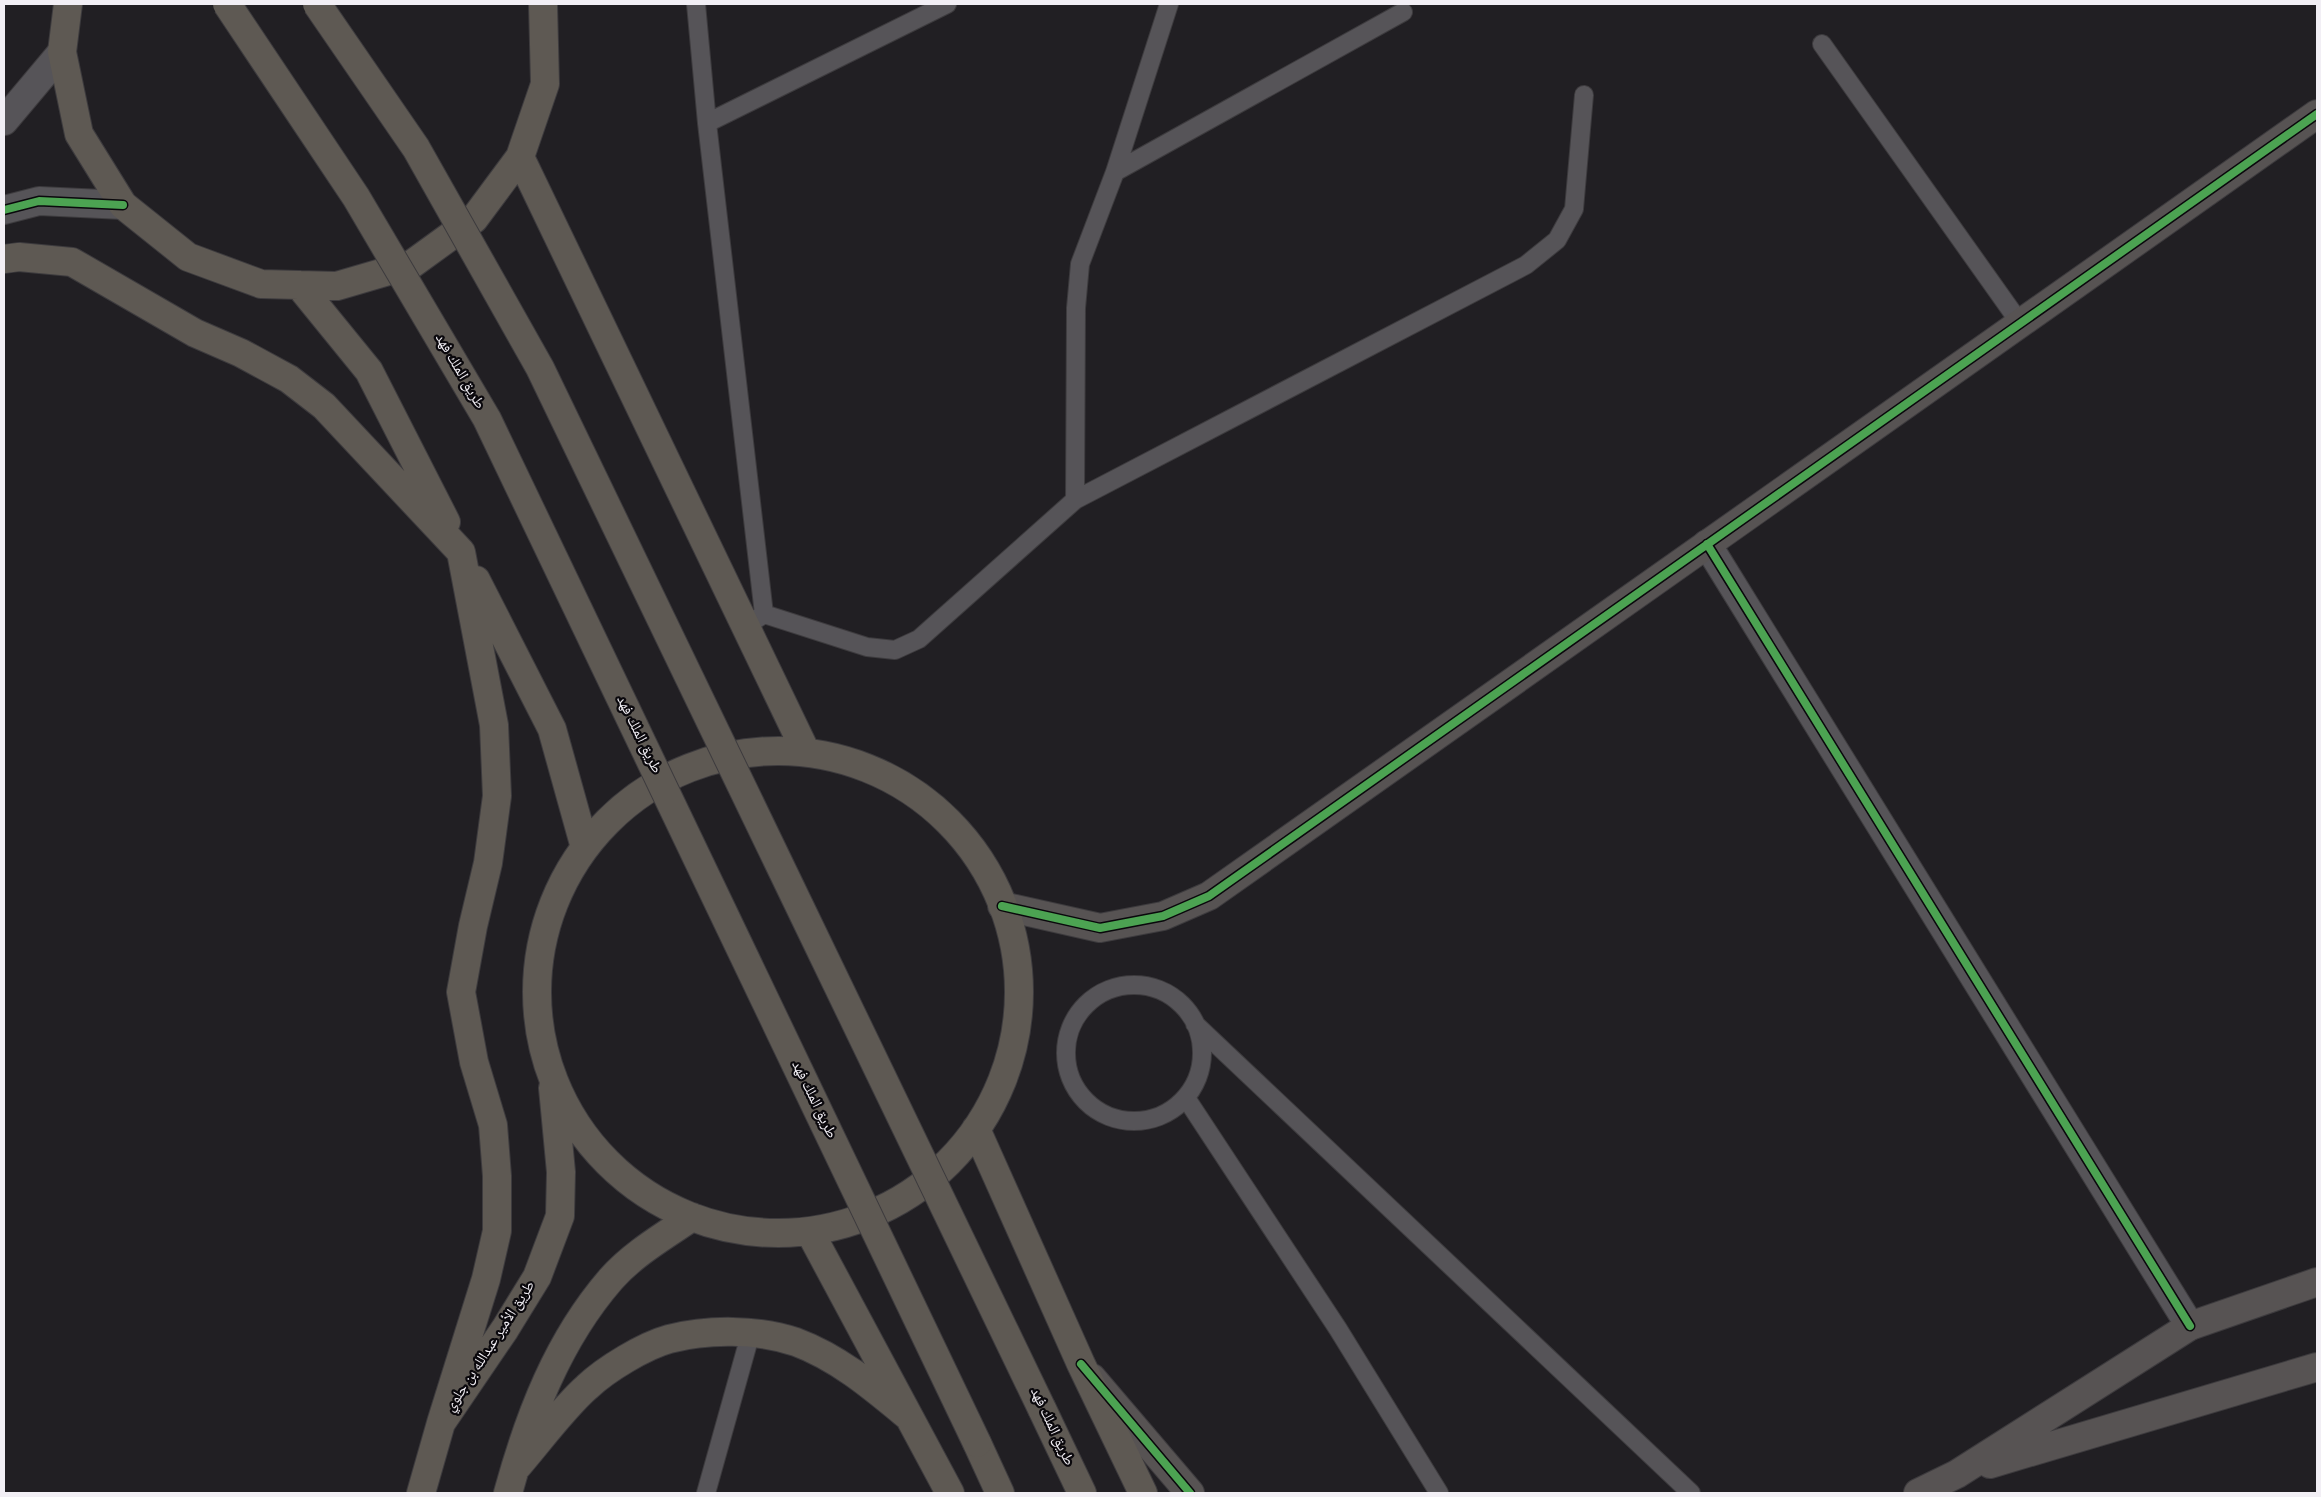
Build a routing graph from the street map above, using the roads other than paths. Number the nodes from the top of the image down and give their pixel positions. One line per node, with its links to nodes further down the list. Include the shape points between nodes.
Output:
1 (68, 4): 10 (main road)
2 (227, 4): 47 (main road, طريق الملك فهد, bridge, via 356,197 487,419)
3 (317, 4): 48 (main road, طريق الملك فهد, bridge, via 416,148 540,368)
4 (543, 4): 15 (main road, via 545,84)
5 (696, 4): 14 (lane)
6 (947, 4): 14 (lane)
7 (1169, 4): 16 (lane)
8 (1403, 12): 16 (lane)
9 (1822, 44): 21 (lane)
10 (62, 52): 13 (street); 17 (main road, via 79,134)
11 (1584, 95): 22 (lane, via 1574,209 1557,240 1526,265)
12 (2317, 114): 21 (street)
13 (4, 121)
14 (707, 123): 25 (lane)
15 (520, 158): 20 (main road, via 474,220 412,264 337,286); 25 (main road)
16 (1115, 172): 22 (lane, via 1080,264 1076,308)
17 (123, 205): 18 (street, via 39,201); 20 (main road, via 188,257 260,284)
18 (4, 210)
19 (4, 259): 24 (main road, via 19,257 72,262 195,333 289,379 324,406)
20 (298, 285): 24 (main road, via 369,371)
21 (2020, 323): 23 (street)
22 (1075, 500): 25 (lane, via 919,640 896,650)
23 (1707, 544): 28 (street, via 1209,896 1163,916 1100,928); 36 (street)
24 (461, 552): 27 (main road, via 552,729); 41 (main road, via 494,725 497,796 488,862 461,992 474,1062 493,1125 497,1176 496,1231 486,1279)
25 (755, 620): 26 (main road)
26 (805, 750): 27 (main road, via 722,755 645,787); 28 (main road, via 884,774 948,819 994,881)
27 (584, 844): 30 (main road, via 546,917 535,1000)
28 (1002, 906): 32 (main road, via 1018,955 1018,1032 993,1105)
29 (1195, 1024): 31 (lane, via 1201,1043 1202,1063); 31 (lane, via 1185,1008 1170,996 1152,988 1133,985 1114,988 1096,996 1082,1009 1066,1044 1067,1064 1073,1082 1084,1099 1098,1111 1116,1119 1135,1122 1154,1119); 52 (lane)
30 (552, 1082): 33 (main road, via 596,1153 661,1206); 41 (main road, طريق الأمير عبدالله بن جلوي, via 561,1172 560,1216 537,1276)
31 (1186, 1098): 51 (lane, via 1338,1329)
32 (976, 1129): 34 (main road, via 947,1168 884,1212); 38 (main road)
33 (692, 1217): 34 (main road, via 733,1232); 43 (main road, via 646,1248 612,1278 570,1332 527,1426)
34 (811, 1234): 40 (main road)
35 (2317, 1282): 36 (street)
36 (2190, 1326): 42 (street)
37 (751, 1332): 40 (main road, via 796,1342 835,1362); 43 (main road, via 668,1340 633,1355 587,1386); 45 (lane)
38 (1081, 1364): 49 (main road); 50 (street)
39 (2317, 1367): 42 (street)
40 (909, 1417): 46 (main road)
41 (441, 1423): 44 (main road, طريق الأمير عبدالله بن جلوي)
42 (1957, 1474): 53 (street)
43 (511, 1481)
44 (421, 1493)
45 (706, 1493)
46 (950, 1493)
47 (1000, 1493)
48 (1082, 1493)
49 (1143, 1493)
50 (1190, 1493)
51 (1439, 1493)
52 (1691, 1493)
53 (1918, 1493)

